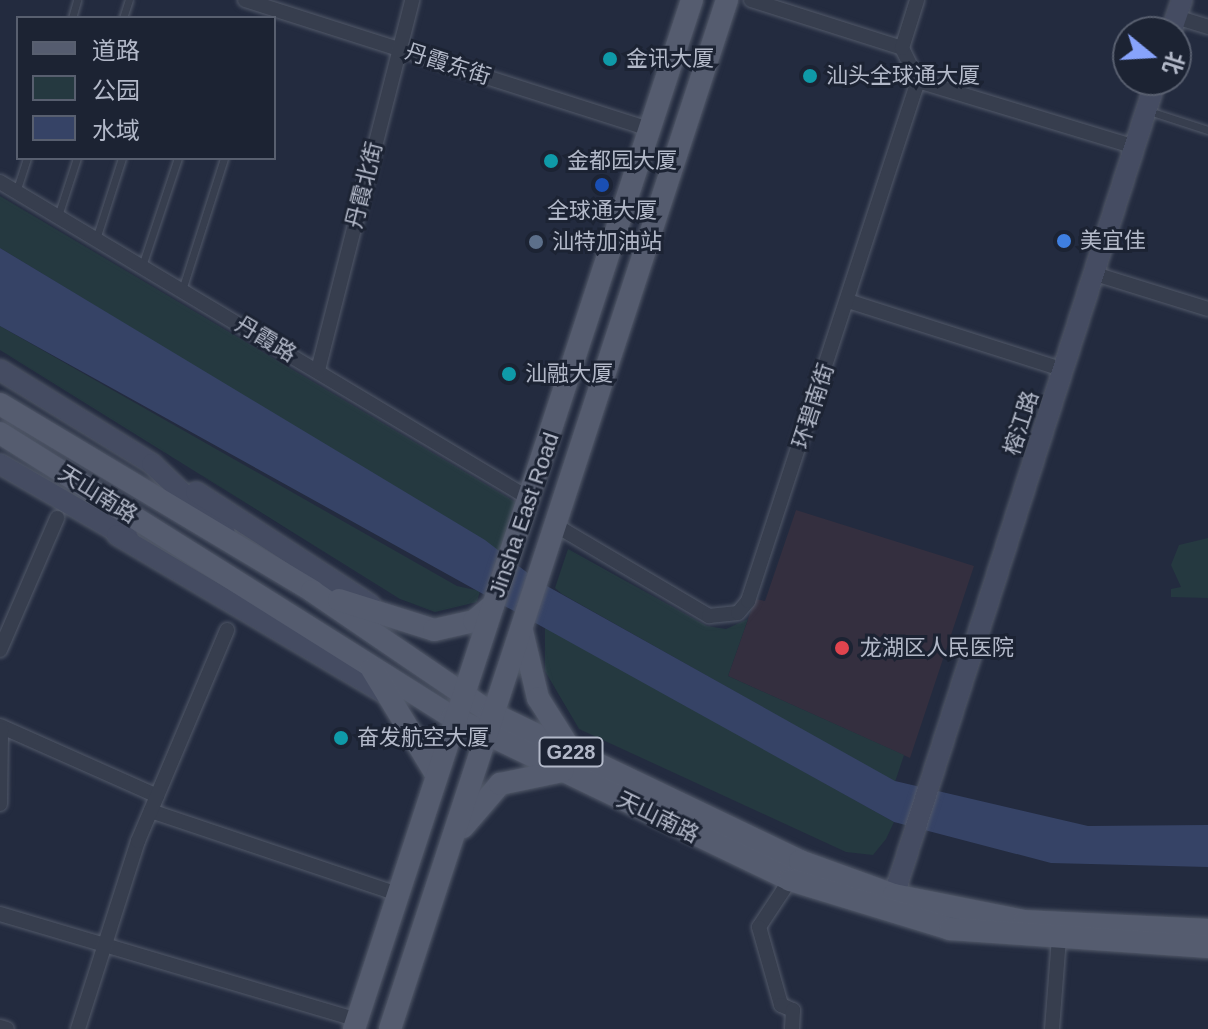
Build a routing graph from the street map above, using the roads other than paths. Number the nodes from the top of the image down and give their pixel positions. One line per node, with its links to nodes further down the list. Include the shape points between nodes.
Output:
1 (245, 0): 7 (street, 丹霞东街)
2 (412, 0): 8 (street, 丹霞北街)
3 (692, 0): 13 (main road, Jinsha East Road)
4 (727, 0): 39 (main road, Jinsha East Road)
5 (751, 0): 9 (street)
6 (917, 0): 9 (street)
7 (271, 9): 8 (street, 丹霞东街)
8 (400, 48): 13 (street, 丹霞东街); 31 (street, 丹霞北街)
9 (902, 48): 10 (street)
10 (918, 81): 15 (street); 28 (street, 环碧南街)
11 (1151, 96): 12 (main road, 榕江路)
12 (1147, 110): 14 (lane); 15 (main road, 榕江路)
13 (650, 129): 37 (main road, Jinsha East Road)
14 (1208, 130)
15 (1135, 147): 26 (main road, 榕江路)
16 (26, 160): 22 (lane)
17 (76, 160): 23 (lane)
18 (121, 160): 24 (lane)
19 (177, 160): 25 (lane)
20 (223, 160): 27 (lane)
21 (0, 182): 22 (street, 丹霞路)
22 (16, 192): 23 (street, 丹霞路)
23 (58, 216): 24 (street, 丹霞路)
24 (96, 239): 25 (street, 丹霞路)
25 (142, 266): 27 (street, 丹霞路)
26 (1095, 274): 29 (street); 32 (main road, 榕江路)
27 (182, 290): 31 (street, 丹霞路)
28 (848, 301): 32 (street); 39 (street, 环碧南街, via 738,613 709,616)
29 (1208, 309)
30 (0, 370): 36 (main road, 天山南路)
31 (318, 370): 37 (street, 丹霞路)
32 (1064, 370): 63 (main road, 榕江路)
33 (0, 404): 41 (main road, 天山南路 / G228)
34 (0, 433): 42 (main road, 天山南路 / G228)
35 (0, 464): 40 (main road)
36 (152, 464): 41 (main road, 天山南路); 45 (main road, 天山南路)
37 (530, 499): 44 (main road, Jinsha East Road)
38 (57, 518): 48 (street)
39 (555, 525): 46 (main road, Jinsha East Road)
40 (117, 535): 42 (main road); 51 (main road)
41 (240, 547): 43 (main road, 天山南路 / G228)
42 (210, 562): 49 (main road, 天山南路 / G228)
43 (312, 591): 45 (main road); 50 (main road, 天山南路 / G228)
44 (494, 604): 45 (main road, via 454,628); 50 (main road, Jinsha East Road)
45 (389, 617)
46 (522, 623): 53 (main road, Jinsha East Road); 55 (main road, via 532,683)
47 (227, 630): 57 (street)
48 (0, 650)
49 (365, 659): 51 (main road); 52 (main road, 天山南路 / G228)
50 (461, 695): 52 (main road, Jinsha East Road); 53 (main road, 天山南路 / G228)
51 (394, 698): 56 (main road)
52 (452, 717): 53 (main road, 天山南路 / G228); 56 (main road, Jinsha East Road)
53 (488, 724): 55 (main road, 天山南路 / G228); 60 (main road, Jinsha East Road)
54 (1, 728): 57 (street); 58 (street)
55 (568, 762): 60 (main road, via 500,784); 61 (main road, 天山南路 / G228); 63 (main road, 天山南路 / G228, via 800,861)
56 (434, 771): 62 (main road, Jinsha East Road)
57 (157, 796): 59 (street)
58 (0, 804)
59 (151, 811): 62 (street); 67 (street)
60 (447, 851): 73 (main road, Jinsha East Road)
61 (790, 880): 66 (main road, 天山南路 / G228, via 950,929); 74 (street, via 759,927 781,1005 793,1010)
62 (394, 893): 69 (main road, Jinsha East Road)
63 (894, 895): 65 (main road, 天山南路 / G228, via 1024,921)
64 (0, 914): 67 (street)
65 (1208, 930)
66 (1059, 939): 68 (main road, 天山南路 / G228); 75 (street)
67 (105, 946): 69 (street); 72 (street)
68 (1208, 947)
69 (355, 1024)
70 (0, 1027): 71 (street)
71 (7, 1029)
72 (78, 1029)
73 (390, 1029)
74 (792, 1029)
75 (1052, 1029)

